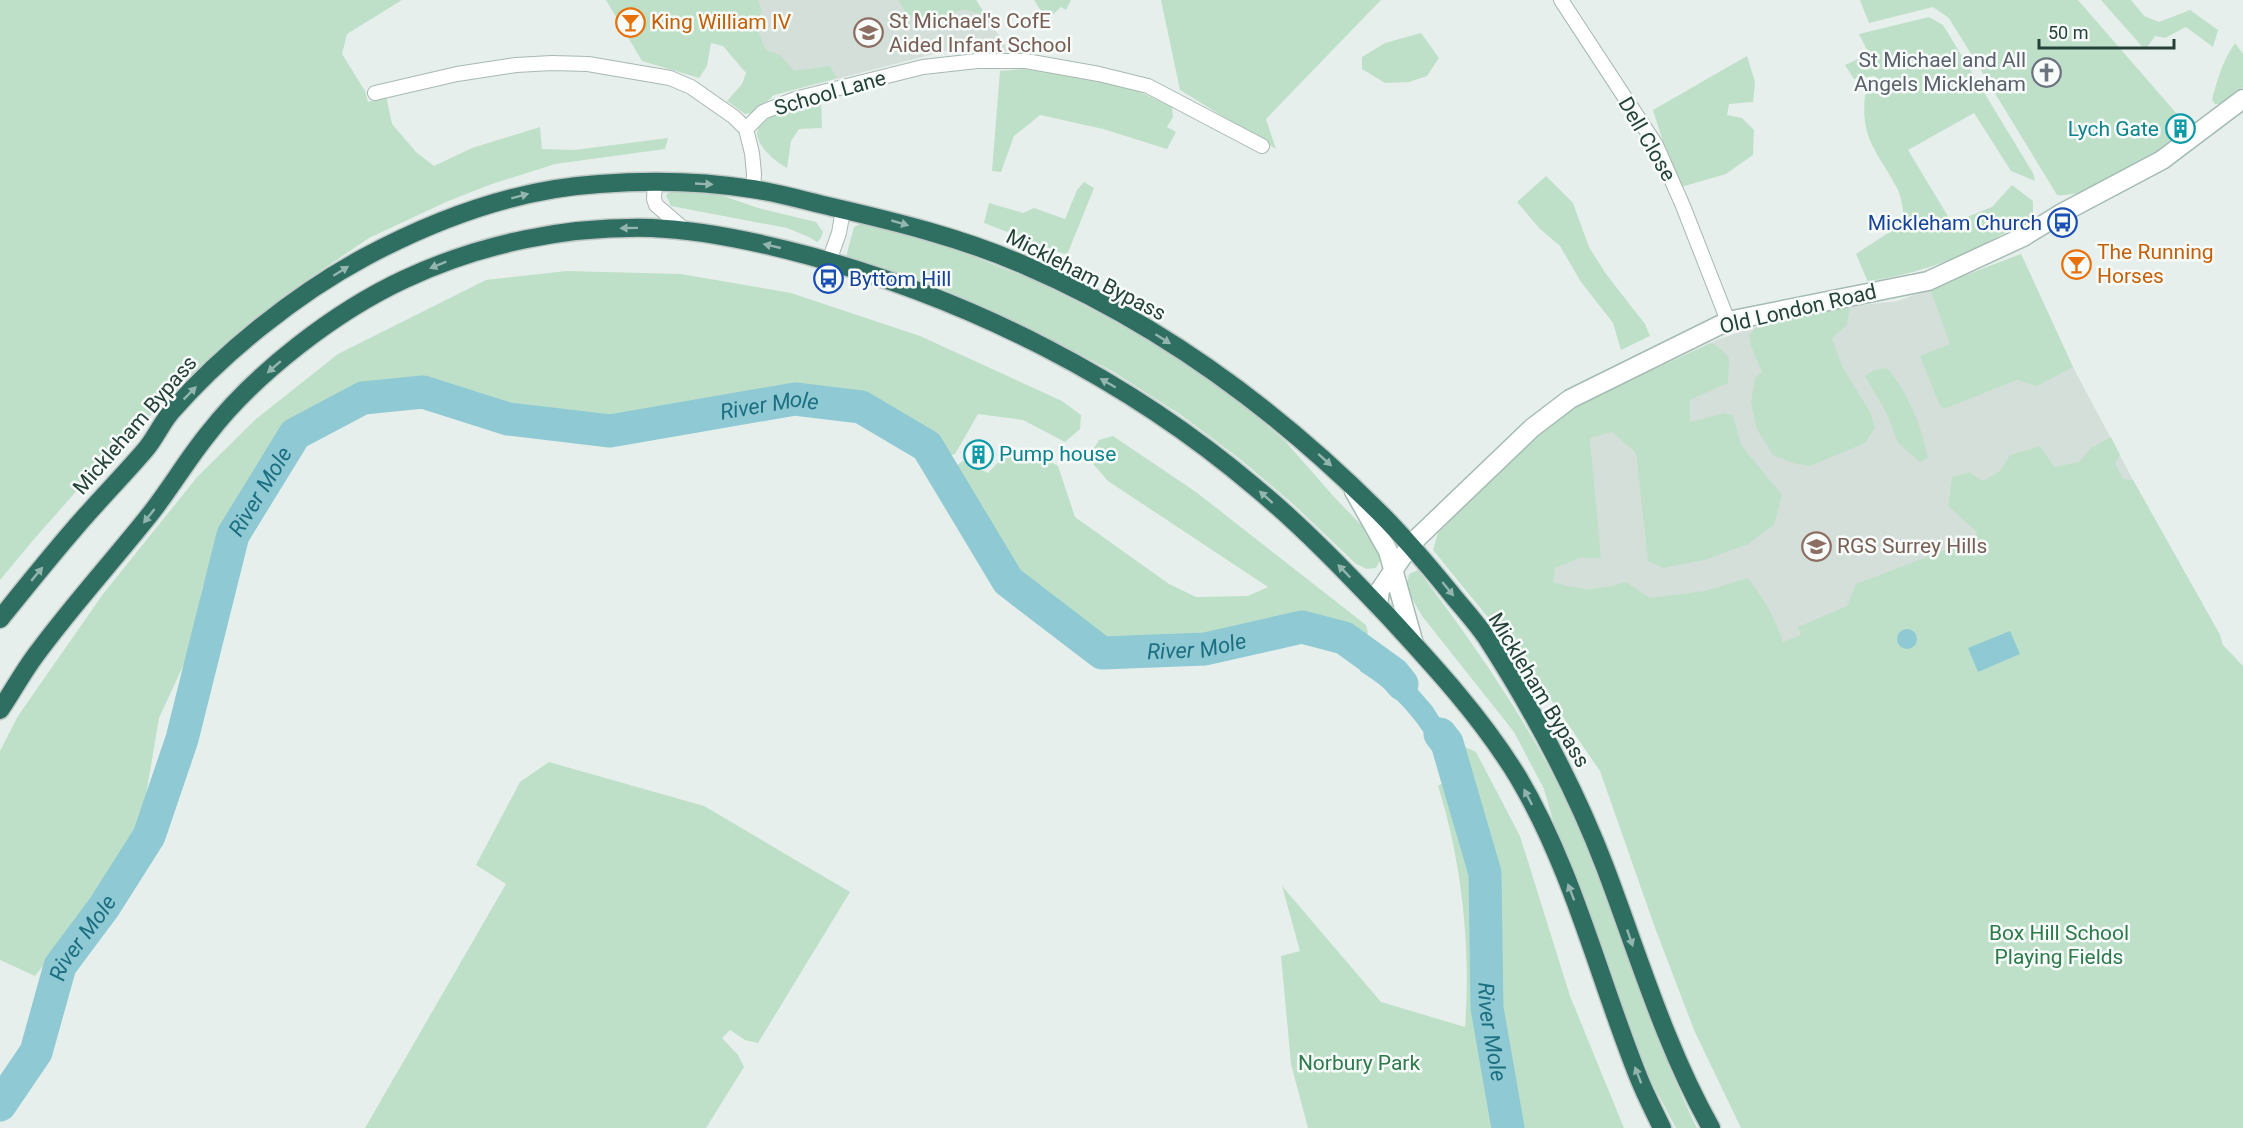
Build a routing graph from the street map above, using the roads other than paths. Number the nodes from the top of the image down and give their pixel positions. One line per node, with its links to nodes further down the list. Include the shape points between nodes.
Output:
1 (1561, 0): 11 (street, Dell Close, via 1656,145)
2 (375, 93): 4 (street, via 516,64 588,64 670,78 691,87)
3 (2243, 99): 11 (main road, Old London Road, via 2162,160 2023,237 1928,281)
4 (746, 129): 5 (street, School Lane, via 764,112 795,99 923,67 1026,61 1148,86); 7 (street, via 752,153)
5 (1262, 146)
6 (655, 182): 7 (highway, Mickleham Bypass, one-way to 7); 9 (street, via 656,205); 16 (highway, Mickleham Bypass, one-way to 6, via 150,444 168,415 215,367 272,318 324,282 363,257 471,211 528,194 595,184)
7 (753, 189): 8 (highway, Mickleham Bypass)
8 (843, 210): 10 (street); 12 (highway, Mickleham Bypass, one-way to 12, via 960,240 1025,265 1136,322 1248,396 1302,438)
9 (687, 232): 10 (highway, one-way to 9, via 730,237); 18 (highway, one-way to 18, via 597,229 532,237 453,259 350,308 260,379 209,432 153,511 37,653)
10 (829, 261): 15 (highway, one-way to 10, via 1310,536 1254,486 1203,446 1109,383 986,320 923,293)
11 (1728, 321): 13 (main road, Old London Road, via 1570,399 1532,428)
12 (1349, 482): 13 (highway, Mickleham Bypass); 14 (main road)
13 (1411, 544): 14 (main road, Old London Road); 20 (highway, Mickleham Bypass, one-way to 20, via 1483,633 1557,757 1604,863 1691,1093)
14 (1394, 567): 15 (main road, Old London Road, via 1380,590); 17 (main road)
15 (1378, 606): 17 (highway)
16 (0, 619)
17 (1414, 645): 19 (highway, one-way to 17, via 1638,1078 1555,849 1518,777 1463,699)
18 (0, 710)
19 (1662, 1128)
20 (1711, 1128)

